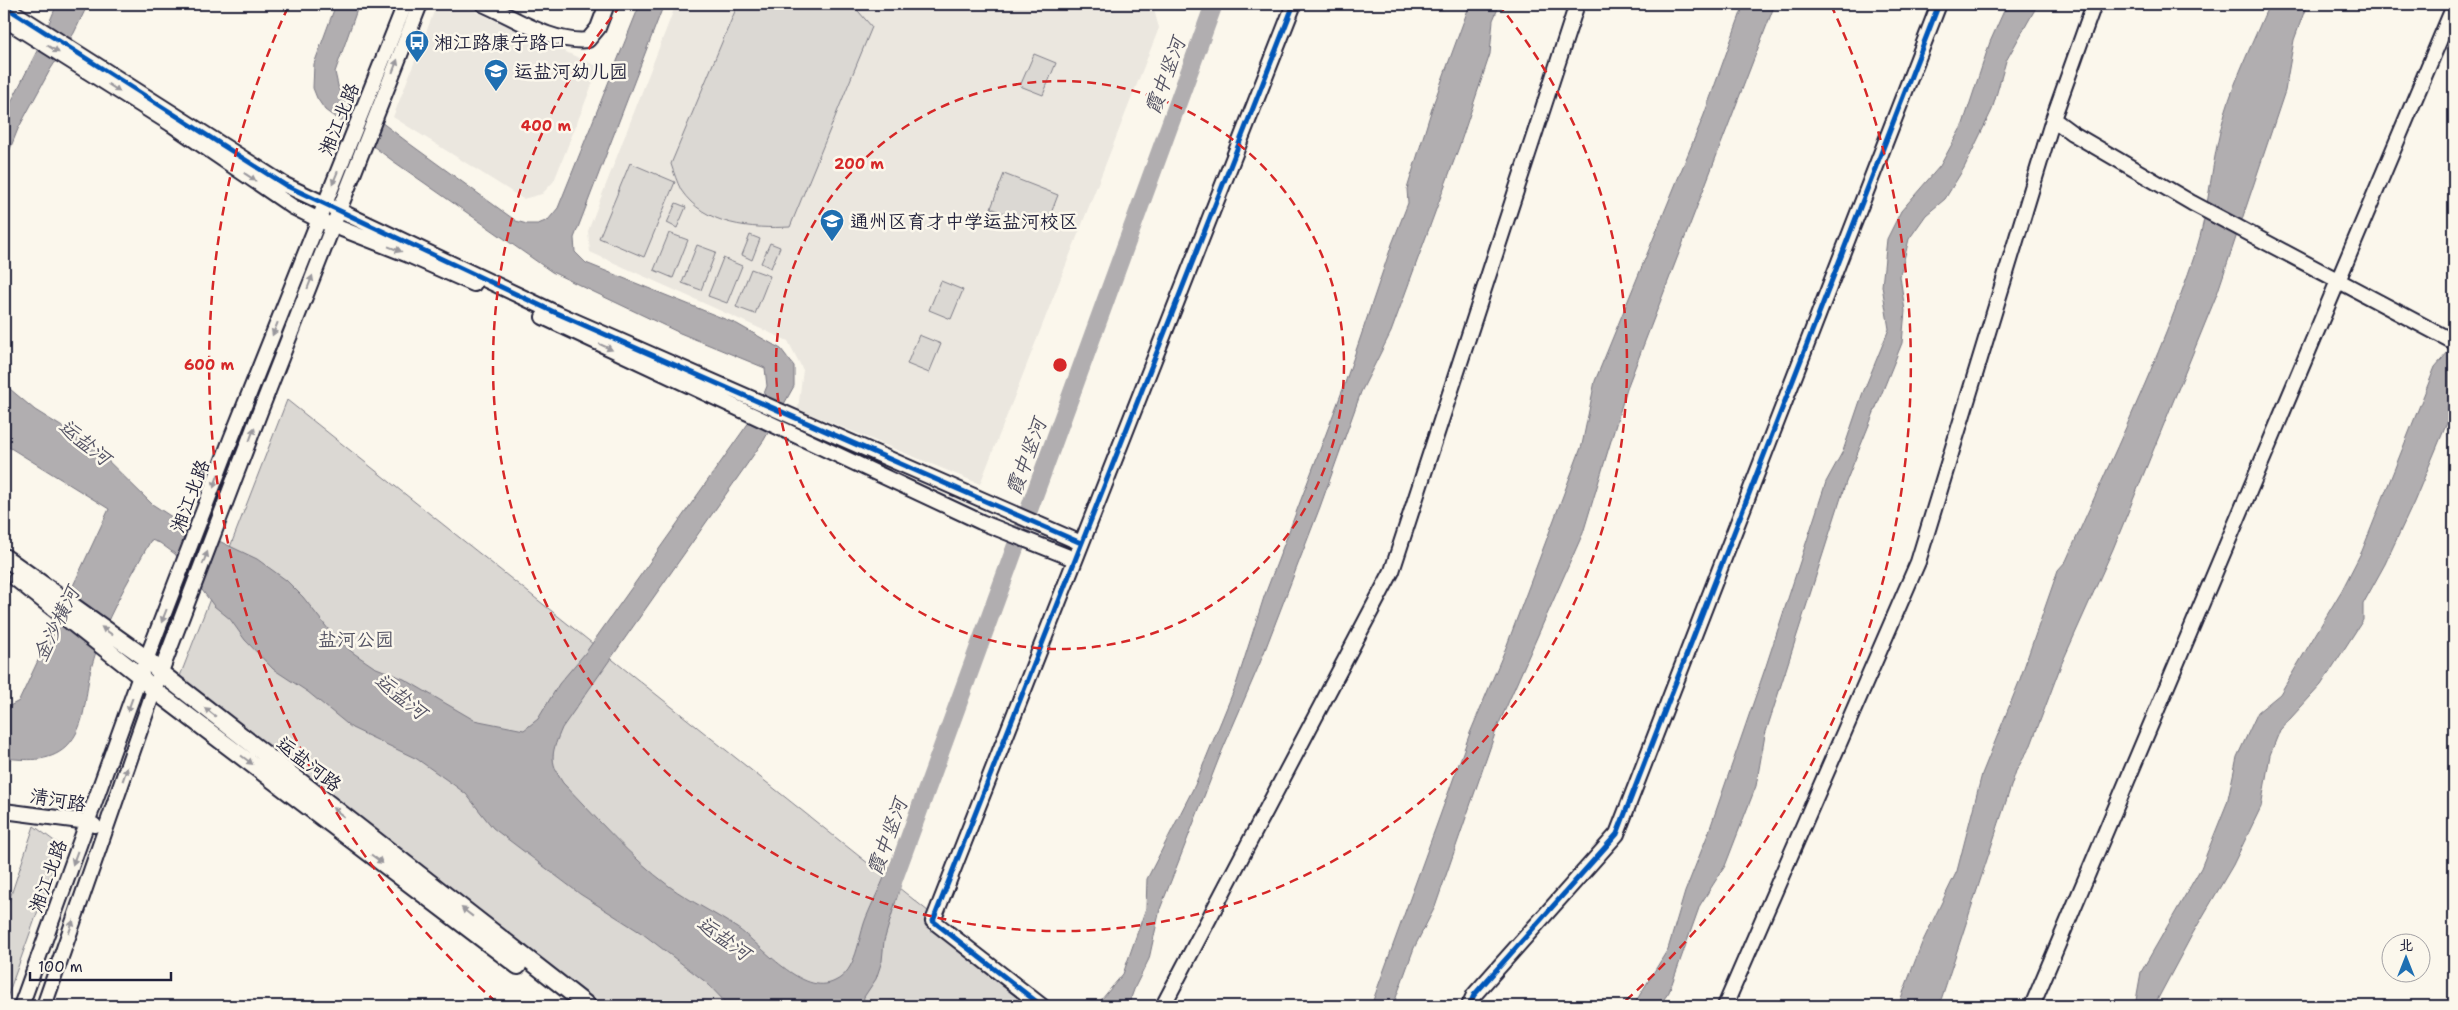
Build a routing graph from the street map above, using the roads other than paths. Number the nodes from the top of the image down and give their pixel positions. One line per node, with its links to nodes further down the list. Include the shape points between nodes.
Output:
1 (405, 4): 15 (street, 湘江北路, one-way to 15)
2 (420, 4): 16 (street, 湘江北路, one-way to 2)
3 (484, 4): 4 (street, via 555,36 574,41 588,40 598,28)
4 (607, 4)
5 (1294, 4): 21 (street)
6 (1578, 4): 37 (street, via 1392,571)
7 (1939, 4): 38 (street, via 1617,834 1474,995)
8 (2094, 4): 14 (street)
9 (4, 6): 12 (street)
10 (2454, 6): 19 (street)
11 (4, 19): 12 (street)
12 (35, 32): 13 (street)
13 (75, 57): 15 (street, via 285,185); 17 (street, one-way to 17, via 293,207)
14 (2053, 119): 19 (street, via 2192,203); 39 (street, via 1918,562)
15 (326, 203): 16 (street); 17 (street, 湘江北路)
16 (338, 210): 18 (street, 湘江北路); 21 (street, via 554,312)
17 (319, 220): 18 (street); 25 (street, 湘江北路, one-way to 25)
18 (333, 225): 23 (street, one-way to 23, via 494,294 980,522); 26 (street, 湘江北路, one-way to 18)
19 (2338, 281): 20 (street); 40 (street)
20 (2454, 342)
21 (1081, 542): 23 (street)
22 (4, 556): 25 (main road, 运盐河路, one-way to 22)
23 (1074, 559): 36 (street, via 933,921)
24 (4, 568): 27 (main road, 运盐河路)
25 (147, 660): 26 (main road, 运盐河路); 27 (street, 湘江北路)
26 (161, 673): 28 (street, 湘江北路); 35 (main road, 运盐河路, one-way to 26)
27 (140, 676): 28 (main road, 运盐河路); 30 (street, 湘江北路, one-way to 30)
28 (154, 690): 31 (street, 湘江北路, one-way to 28); 34 (main road, 运盐河路, one-way to 34)
29 (4, 811): 30 (street, 清河路)
30 (88, 822): 31 (street, 清河路); 32 (street, 湘江北路, one-way to 32)
31 (105, 830): 33 (street, 湘江北路, one-way to 31)
32 (21, 1006)
33 (44, 1006)
34 (571, 1006)
35 (588, 1006)
36 (1042, 1006)
37 (1163, 1006)
38 (1470, 1006)
39 (1725, 1006)
40 (2032, 1006)

